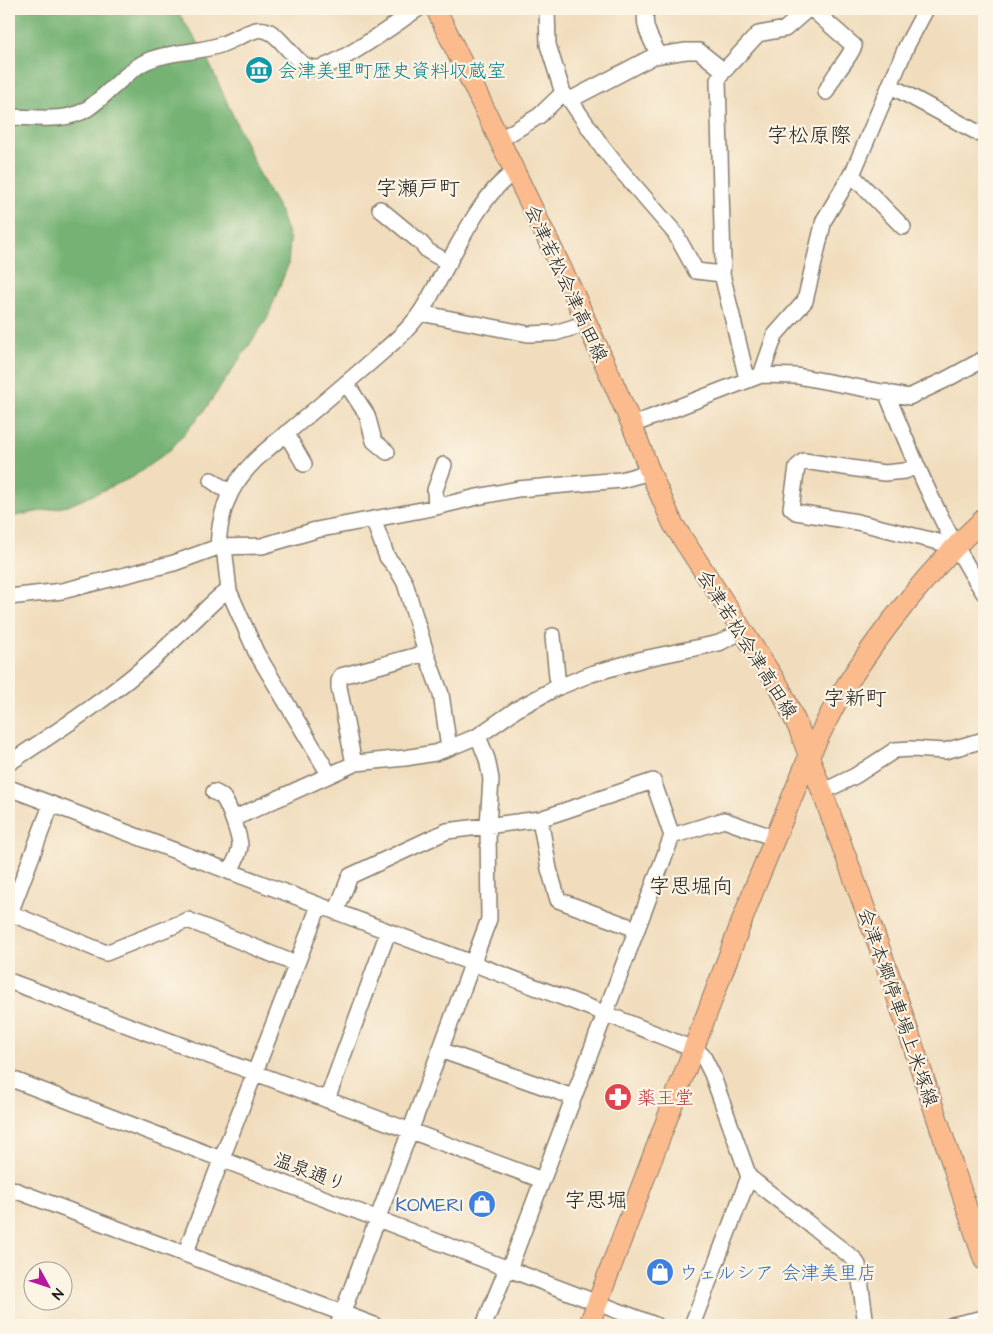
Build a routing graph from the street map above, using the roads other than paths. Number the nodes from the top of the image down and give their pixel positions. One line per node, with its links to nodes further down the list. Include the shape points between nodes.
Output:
1 (418, 9): 13 (street, via 353,51 316,68 306,66 271,32 255,30 212,47 144,63 86,110 69,116)
2 (436, 9): 15 (main road, 会津若松会津高田線)
3 (547, 9): 12 (street, via 548,45)
4 (647, 9): 8 (street, via 644,16 647,31)
5 (808, 9): 9 (street, via 785,29 758,34)
6 (812, 9): 11 (street, via 854,46)
7 (926, 9): 10 (street)
8 (659, 55): 9 (street, via 699,51); 12 (street)
9 (724, 71): 21 (street, via 718,80 717,90)
10 (891, 86): 14 (street); 17 (street)
11 (826, 92)
12 (567, 97): 15 (street); 21 (street, via 603,148 675,233 696,271)
13 (9, 117)
14 (984, 136)
15 (499, 140): 16 (main road, 会津若松会津高田線)
16 (514, 173): 20 (street, via 498,184); 23 (main road, 会津若松会津高田線)
17 (852, 174): 19 (street); 25 (street, via 824,220 805,301 775,335)
18 (380, 209): 20 (street, via 428,251)
19 (903, 227)
20 (449, 263): 22 (street)
21 (722, 274): 25 (street)
22 (420, 313): 23 (street, via 528,334 555,333); 26 (street, via 405,332)
23 (587, 323): 28 (main road, 会津若松会津高田線)
24 (984, 358): 27 (street, via 909,397)
25 (754, 377): 27 (street, via 797,376); 28 (street)
26 (346, 383): 29 (street); 30 (street, via 367,414 374,441)
27 (886, 392): 33 (street)
28 (632, 425): 34 (main road, 会津若松会津高田線)
29 (286, 433): 31 (street); 36 (street, via 247,467)
30 (387, 452)
31 (304, 464)
32 (444, 465): 37 (street, via 434,490)
33 (917, 466): 40 (street); 40 (street, via 884,474 804,461 798,467 791,508 796,512 857,522)
34 (650, 472): 37 (street, via 621,480 518,490); 45 (main road, 会津若松会津高田線, via 673,524)
35 (211, 480): 36 (street)
36 (230, 493): 41 (street, via 220,521)
37 (436, 507): 39 (street)
38 (984, 519): 40 (main road)
39 (373, 520): 41 (street, via 316,530 262,546); 47 (street, via 388,557 405,583)
40 (956, 546): 43 (street); 52 (main road, via 892,622 856,672)
41 (221, 547): 42 (street); 44 (street, via 174,563 62,591)
42 (229, 591): 53 (street, via 122,685); 55 (street, via 256,652)
43 (984, 594)
44 (9, 597)
45 (742, 631): 48 (street, via 719,642 644,659); 52 (main road, 会津若松会津高田線, via 780,688)
46 (554, 636): 48 (street)
47 (426, 653): 51 (street, via 441,694); 54 (street, via 341,676 339,687)
48 (558, 687): 49 (street, via 517,709)
49 (478, 736): 51 (street); 62 (street, via 492,779)
50 (984, 740): 58 (street, via 946,751 895,750 855,776)
51 (449, 748): 54 (street, via 405,758)
52 (809, 756): 58 (main road, 会津本郷停車場上米塚線); 64 (main road)
53 (9, 763)
54 (354, 764): 55 (street)
55 (329, 774): 60 (street)
56 (9, 788): 59 (street)
57 (214, 792): 60 (street, via 221,795)
58 (822, 792): 88 (main road, 会津本郷停車場上米塚線, via 896,995)
59 (51, 805): 65 (street); 68 (street)
60 (233, 819): 65 (street, via 240,844)
61 (540, 819): 62 (street); 63 (street, via 653,780); 69 (street, via 558,900)
62 (488, 825): 67 (street, via 447,831 350,876); 72 (street, via 490,919)
63 (672, 836): 64 (street, via 724,820); 69 (street)
64 (774, 838): 75 (main road)
65 (230, 872): 66 (street)
66 (319, 906): 67 (street); 71 (street)
67 (336, 912): 70 (street)
68 (9, 915): 71 (street, via 106,953 188,920)
69 (636, 930): 74 (street)
70 (388, 932): 72 (street); 80 (street)
71 (296, 964): 77 (street)
72 (473, 964): 74 (street); 76 (street)
73 (9, 980): 77 (street)
74 (604, 1013): 75 (street); 79 (street)
75 (693, 1048): 83 (street, via 708,1064); 90 (main road)
76 (440, 1050): 79 (street); 81 (street)
77 (255, 1073): 80 (street); 82 (street)
78 (9, 1078): 82 (street, 温泉通り)
79 (573, 1097): 84 (street)
80 (327, 1100): 81 (street)
81 (409, 1131): 84 (street); 86 (street)
82 (222, 1159): 86 (street, 温泉通り); 87 (street)
83 (749, 1176): 97 (street); 98 (street, via 854,1259 858,1265)
84 (542, 1180): 89 (street)
85 (9, 1188): 87 (street)
86 (377, 1218): 89 (street, 温泉通り); 92 (street)
87 (186, 1254): 92 (street)
88 (984, 1260)
89 (509, 1268): 90 (street, 温泉通り); 94 (street)
90 (598, 1302): 95 (main road); 96 (street, 温泉通り)
91 (984, 1318): 99 (street)
92 (340, 1319): 93 (street)
93 (374, 1325)
94 (484, 1325)
95 (589, 1325)
96 (654, 1325)
97 (692, 1325)
98 (866, 1325)
99 (952, 1325)

